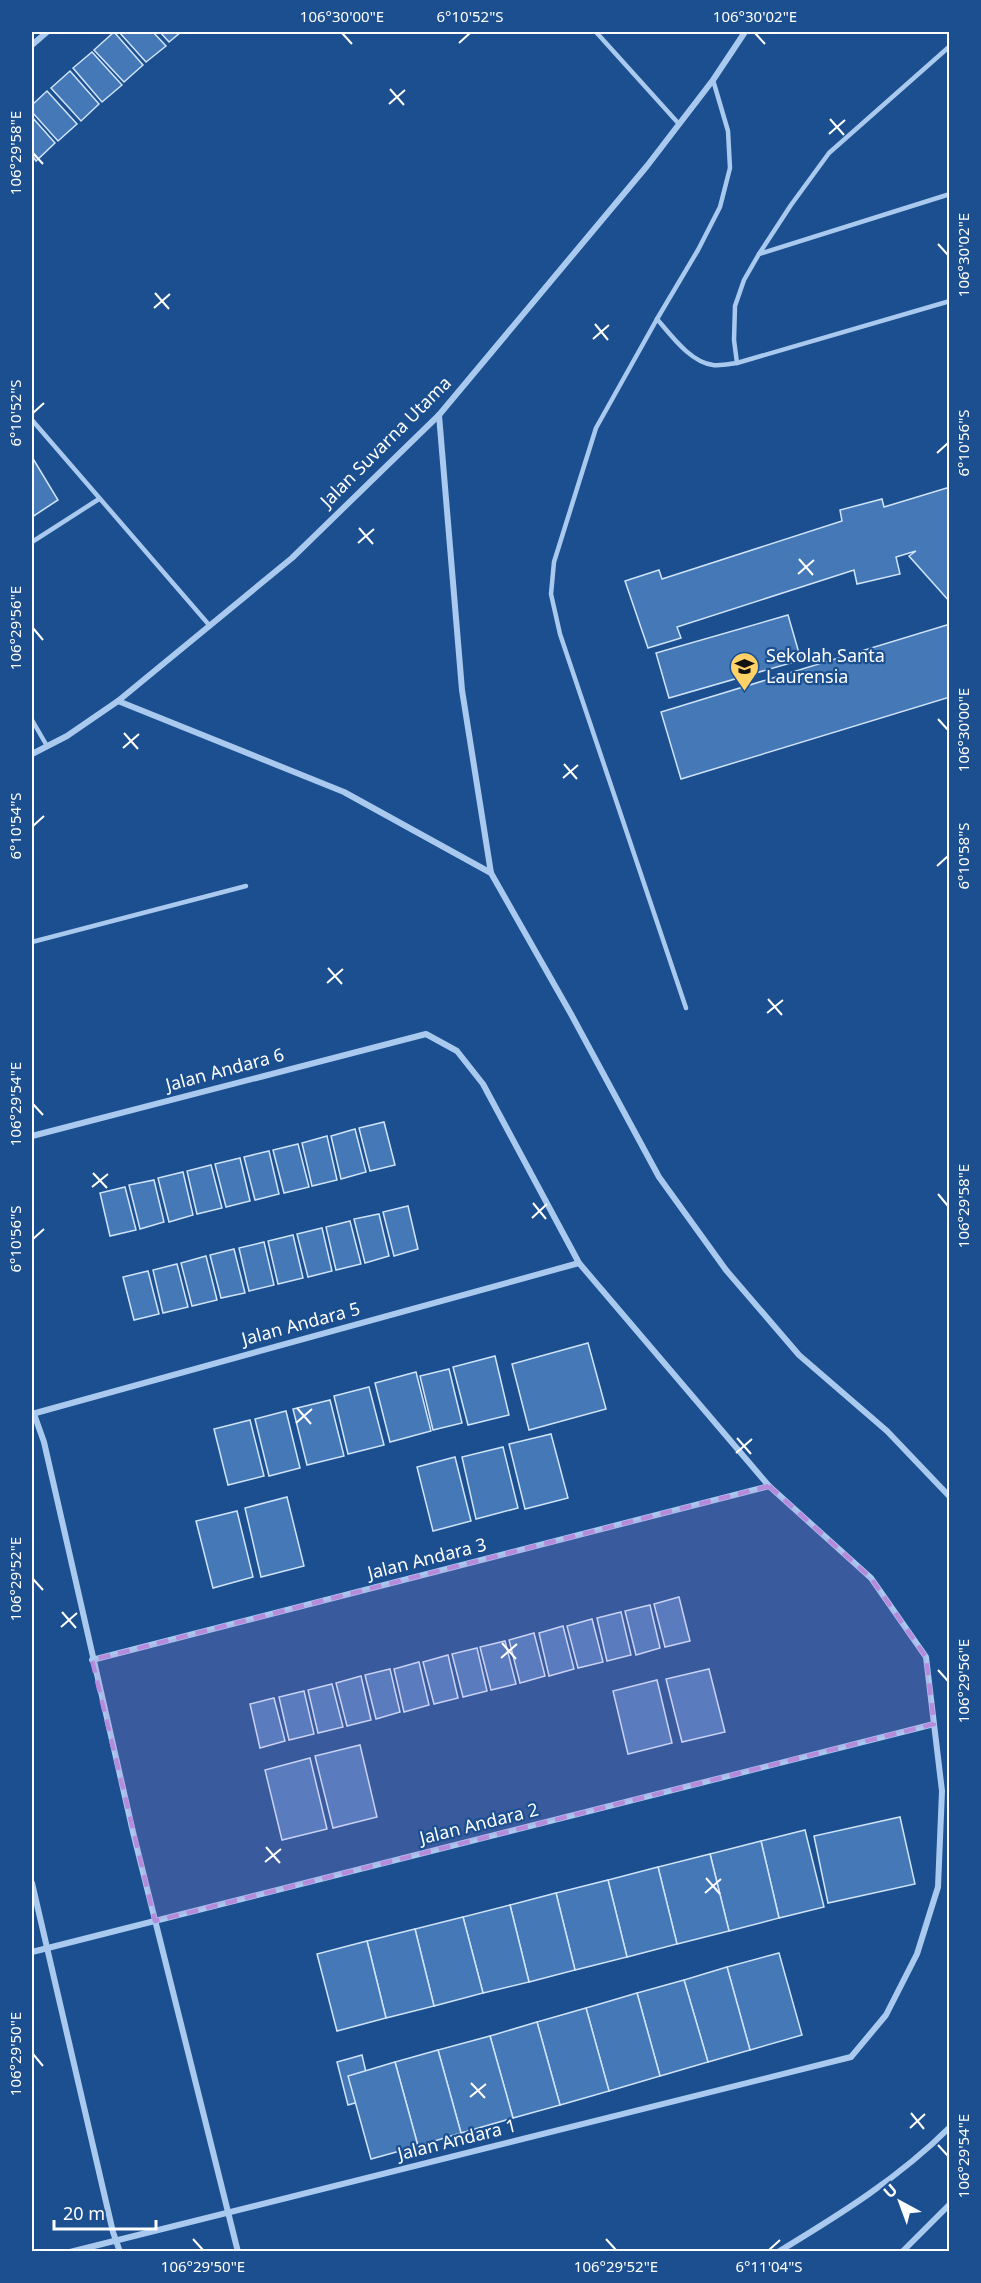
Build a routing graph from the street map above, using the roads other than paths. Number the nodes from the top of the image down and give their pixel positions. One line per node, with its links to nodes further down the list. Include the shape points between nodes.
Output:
1 (47, 32): 4 (street)
2 (596, 32): 7 (lane)
3 (745, 32): 6 (street, Jalan Suvarna Utama)
4 (32, 45)
5 (950, 46): 9 (lane, via 829,153)
6 (713, 80): 7 (street, Jalan Suvarna Utama); 11 (lane, via 728,132 730,168 720,207)
7 (679, 124): 13 (street, Jalan Suvarna Utama)
8 (950, 194): 9 (lane)
9 (759, 254): 12 (lane, via 735,306)
10 (950, 301): 12 (lane)
11 (657, 319): 12 (lane, via 698,360 713,366); 25 (lane, via 596,428 554,562 551,594 560,634)
12 (737, 363)
13 (439, 415): 17 (street, Jalan Suvarna Utama, via 292,558); 22 (street, via 462,690)
14 (32, 420): 15 (lane)
15 (99, 499): 16 (lane); 17 (lane)
16 (32, 542)
17 (210, 626): 18 (street, Jalan Suvarna Utama)
18 (118, 701): 20 (street, Jalan Suvarna Utama); 22 (street, via 344,792)
19 (32, 720): 20 (lane)
20 (47, 746): 21 (street, Jalan Suvarna Utama)
21 (32, 754)
22 (491, 873): 30 (street, via 659,1177 726,1270 799,1355 886,1431)
23 (246, 886): 24 (lane)
24 (32, 942)
25 (686, 1008)
26 (32, 1136): 27 (street, Jalan Andara 6, via 426,1034 457,1051 483,1084)
27 (579, 1263): 28 (street, Jalan Andara 5); 29 (street)
28 (33, 1414): 31 (street, via 44,1442)
29 (769, 1486): 31 (street, Jalan Andara 3); 32 (street, via 871,1578 926,1657)
30 (950, 1497)
31 (92, 1660): 34 (street)
32 (934, 1724): 34 (street, Jalan Andara 2); 39 (street, Jalan Andara 1, via 942,1791 938,1887 912,1965 886,2015 851,2057)
33 (32, 1882): 35 (street)
34 (155, 1921): 35 (street, Jalan Andara 2); 39 (street)
35 (48, 1948): 36 (street, Jalan Andara 2); 40 (street)
36 (32, 1952)
37 (950, 2127): 44 (street, via 898,2174)
38 (950, 2205): 45 (street)
39 (229, 2212): 40 (street, Jalan Andara 1); 43 (street)
40 (116, 2240): 41 (street, Jalan Andara 1); 42 (street)
41 (70, 2252)
42 (120, 2252)
43 (238, 2252)
44 (778, 2252)
45 (902, 2252)

